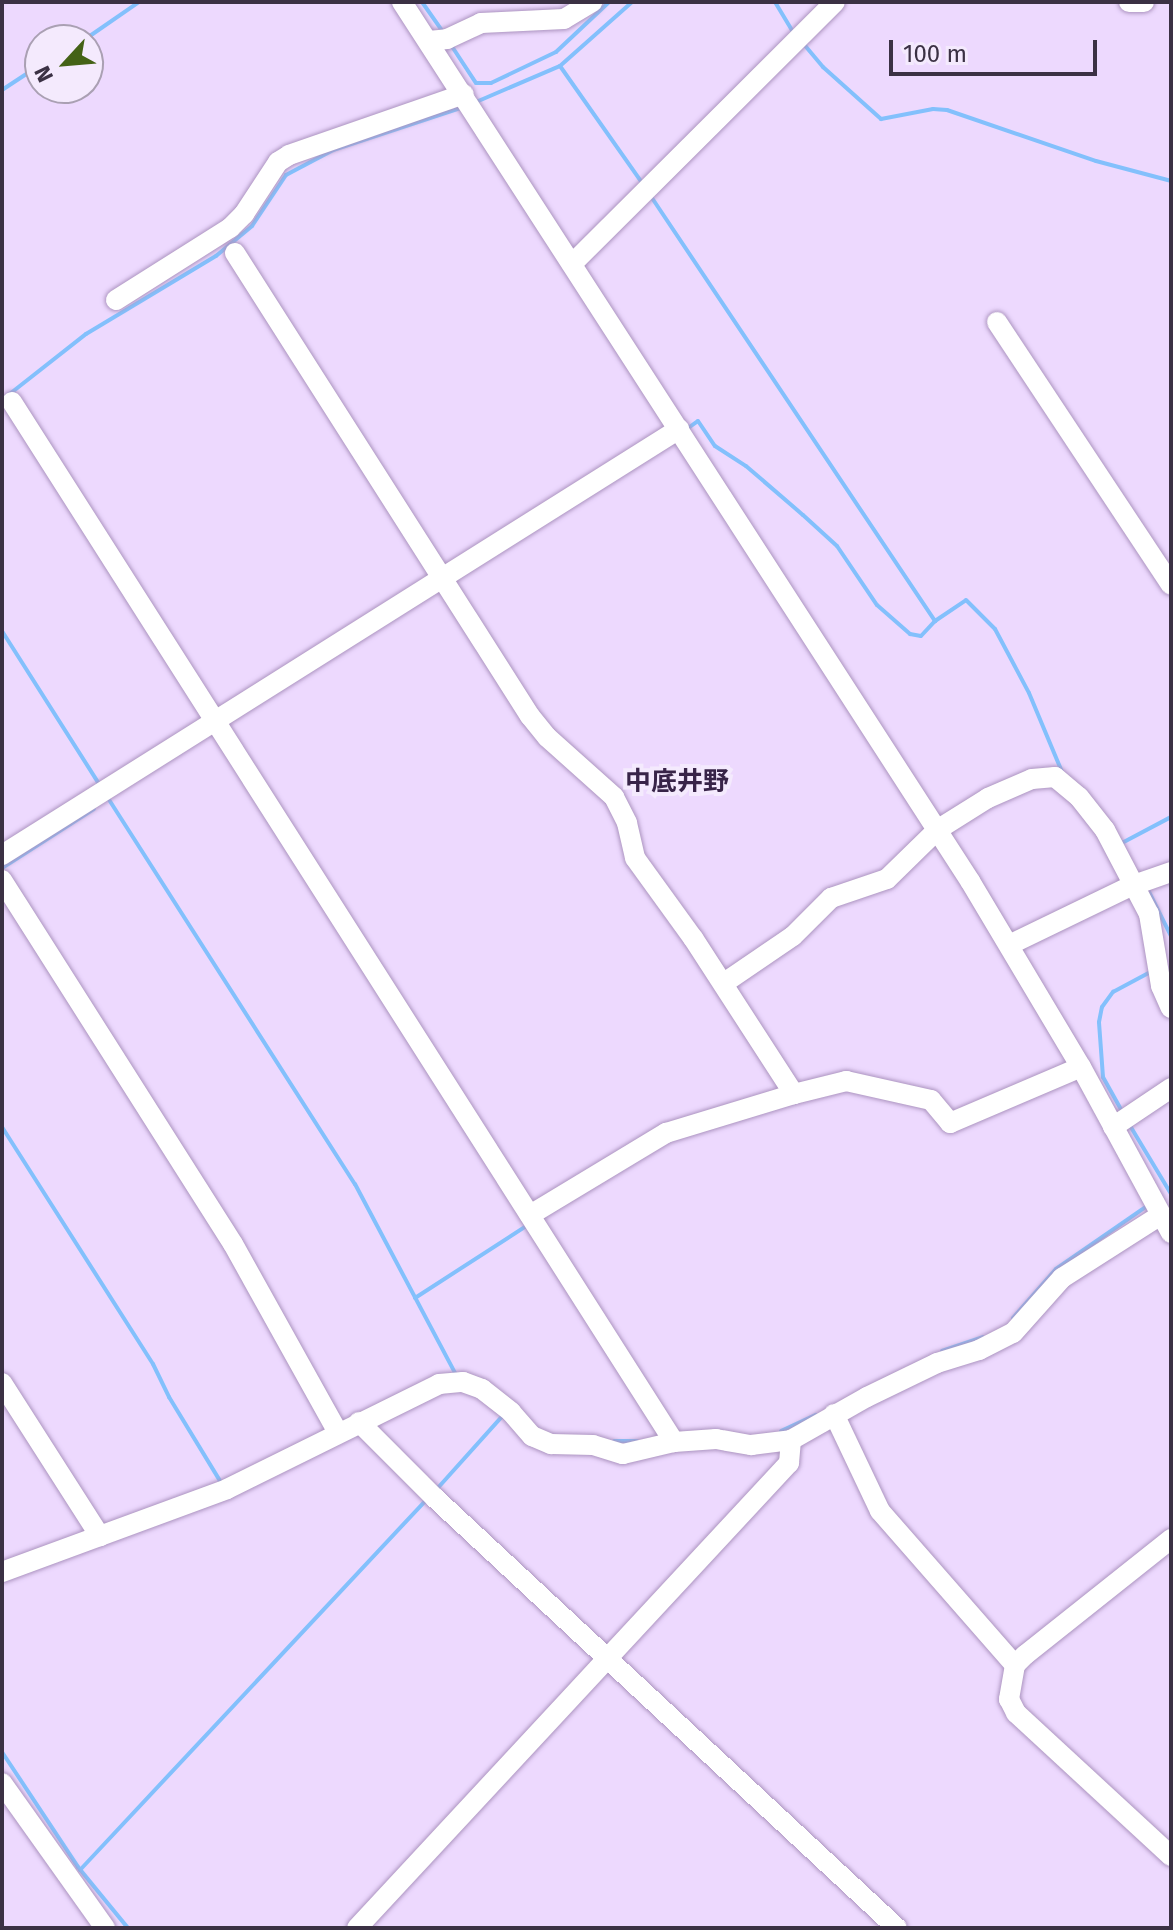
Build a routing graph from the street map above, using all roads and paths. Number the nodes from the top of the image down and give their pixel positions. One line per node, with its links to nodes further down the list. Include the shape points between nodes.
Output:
1 (402, 2): 6 (street)
2 (592, 2): 6 (street, via 564,19 481,23)
3 (835, 2): 9 (street)
4 (1129, 2): 5 (street)
5 (1144, 2)
6 (429, 41): 7 (street)
7 (464, 94): 9 (street); 10 (street, via 289,155 278,162 230,228)
8 (235, 253): 14 (street)
9 (572, 264): 13 (street)
10 (116, 300)
11 (997, 322): 15 (street)
12 (12, 402): 16 (street)
13 (679, 429): 14 (street); 17 (street)
14 (444, 578): 16 (street); 23 (street, via 530,716 614,797 635,858)
15 (1171, 585)
16 (217, 722): 18 (street); 29 (street)
17 (937, 830): 21 (street, via 988,798 1032,779 1055,777 1105,830); 22 (street); 23 (street, via 887,879 831,898 793,936)
18 (2, 855)
19 (1171, 872): 21 (street)
20 (2, 880): 34 (street, via 233,1244)
21 (1131, 886): 22 (street); 24 (street, via 1149,914 1161,986)
22 (1009, 945): 25 (street)
23 (724, 983): 27 (street)
24 (1171, 1008)
25 (1081, 1067): 27 (street, via 950,1123 931,1100 846,1081); 28 (street)
26 (1171, 1088): 28 (street)
27 (794, 1094): 29 (street, via 666,1133)
28 (1113, 1127): 30 (street)
29 (530, 1215): 36 (street)
30 (1166, 1224): 32 (street, via 1142,1223 1062,1278 1013,1333 937,1363)
31 (2, 1383): 37 (street)
32 (834, 1414): 35 (street); 41 (street, via 880,1511)
33 (359, 1422): 34 (street); 36 (street, via 439,1384 463,1382 495,1397 537,1440 593,1445 623,1454); 40 (street)
34 (338, 1433): 37 (street, via 227,1489)
35 (791, 1440): 36 (street, via 751,1445 716,1439); 40 (street, via 789,1463)
36 (674, 1442)
37 (100, 1536): 39 (street)
38 (1171, 1539): 41 (street)
39 (2, 1572)
40 (608, 1660): 45 (street); 46 (street)
41 (1015, 1665): 43 (street, via 1009,1699 1016,1713)
42 (2, 1783): 44 (street)
43 (1171, 1856)
44 (105, 1928)
45 (357, 1928)
46 (897, 1928)

